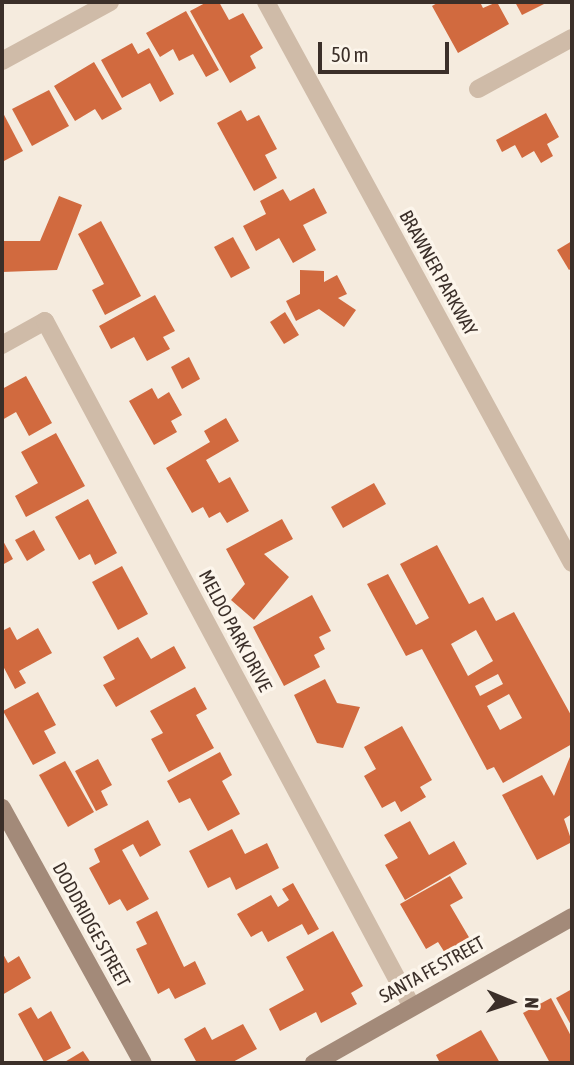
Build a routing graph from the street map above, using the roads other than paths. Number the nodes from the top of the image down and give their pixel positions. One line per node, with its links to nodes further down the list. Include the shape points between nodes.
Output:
1 (110, 2): 4 (street)
2 (267, 2): 7 (street, BRAWNER PARKWAY)
3 (572, 38): 5 (street)
4 (2, 61)
5 (478, 89)
6 (2, 345): 10 (street, MELDO PARK DRIVE, via 45,321)
7 (572, 564)
8 (2, 808): 11 (main road, DODDRIDGE STREET)
9 (572, 916): 10 (main road, SANTA FE STREET)
10 (411, 1005): 12 (main road, SANTA FE STREET)
11 (143, 1063)
12 (314, 1063)

